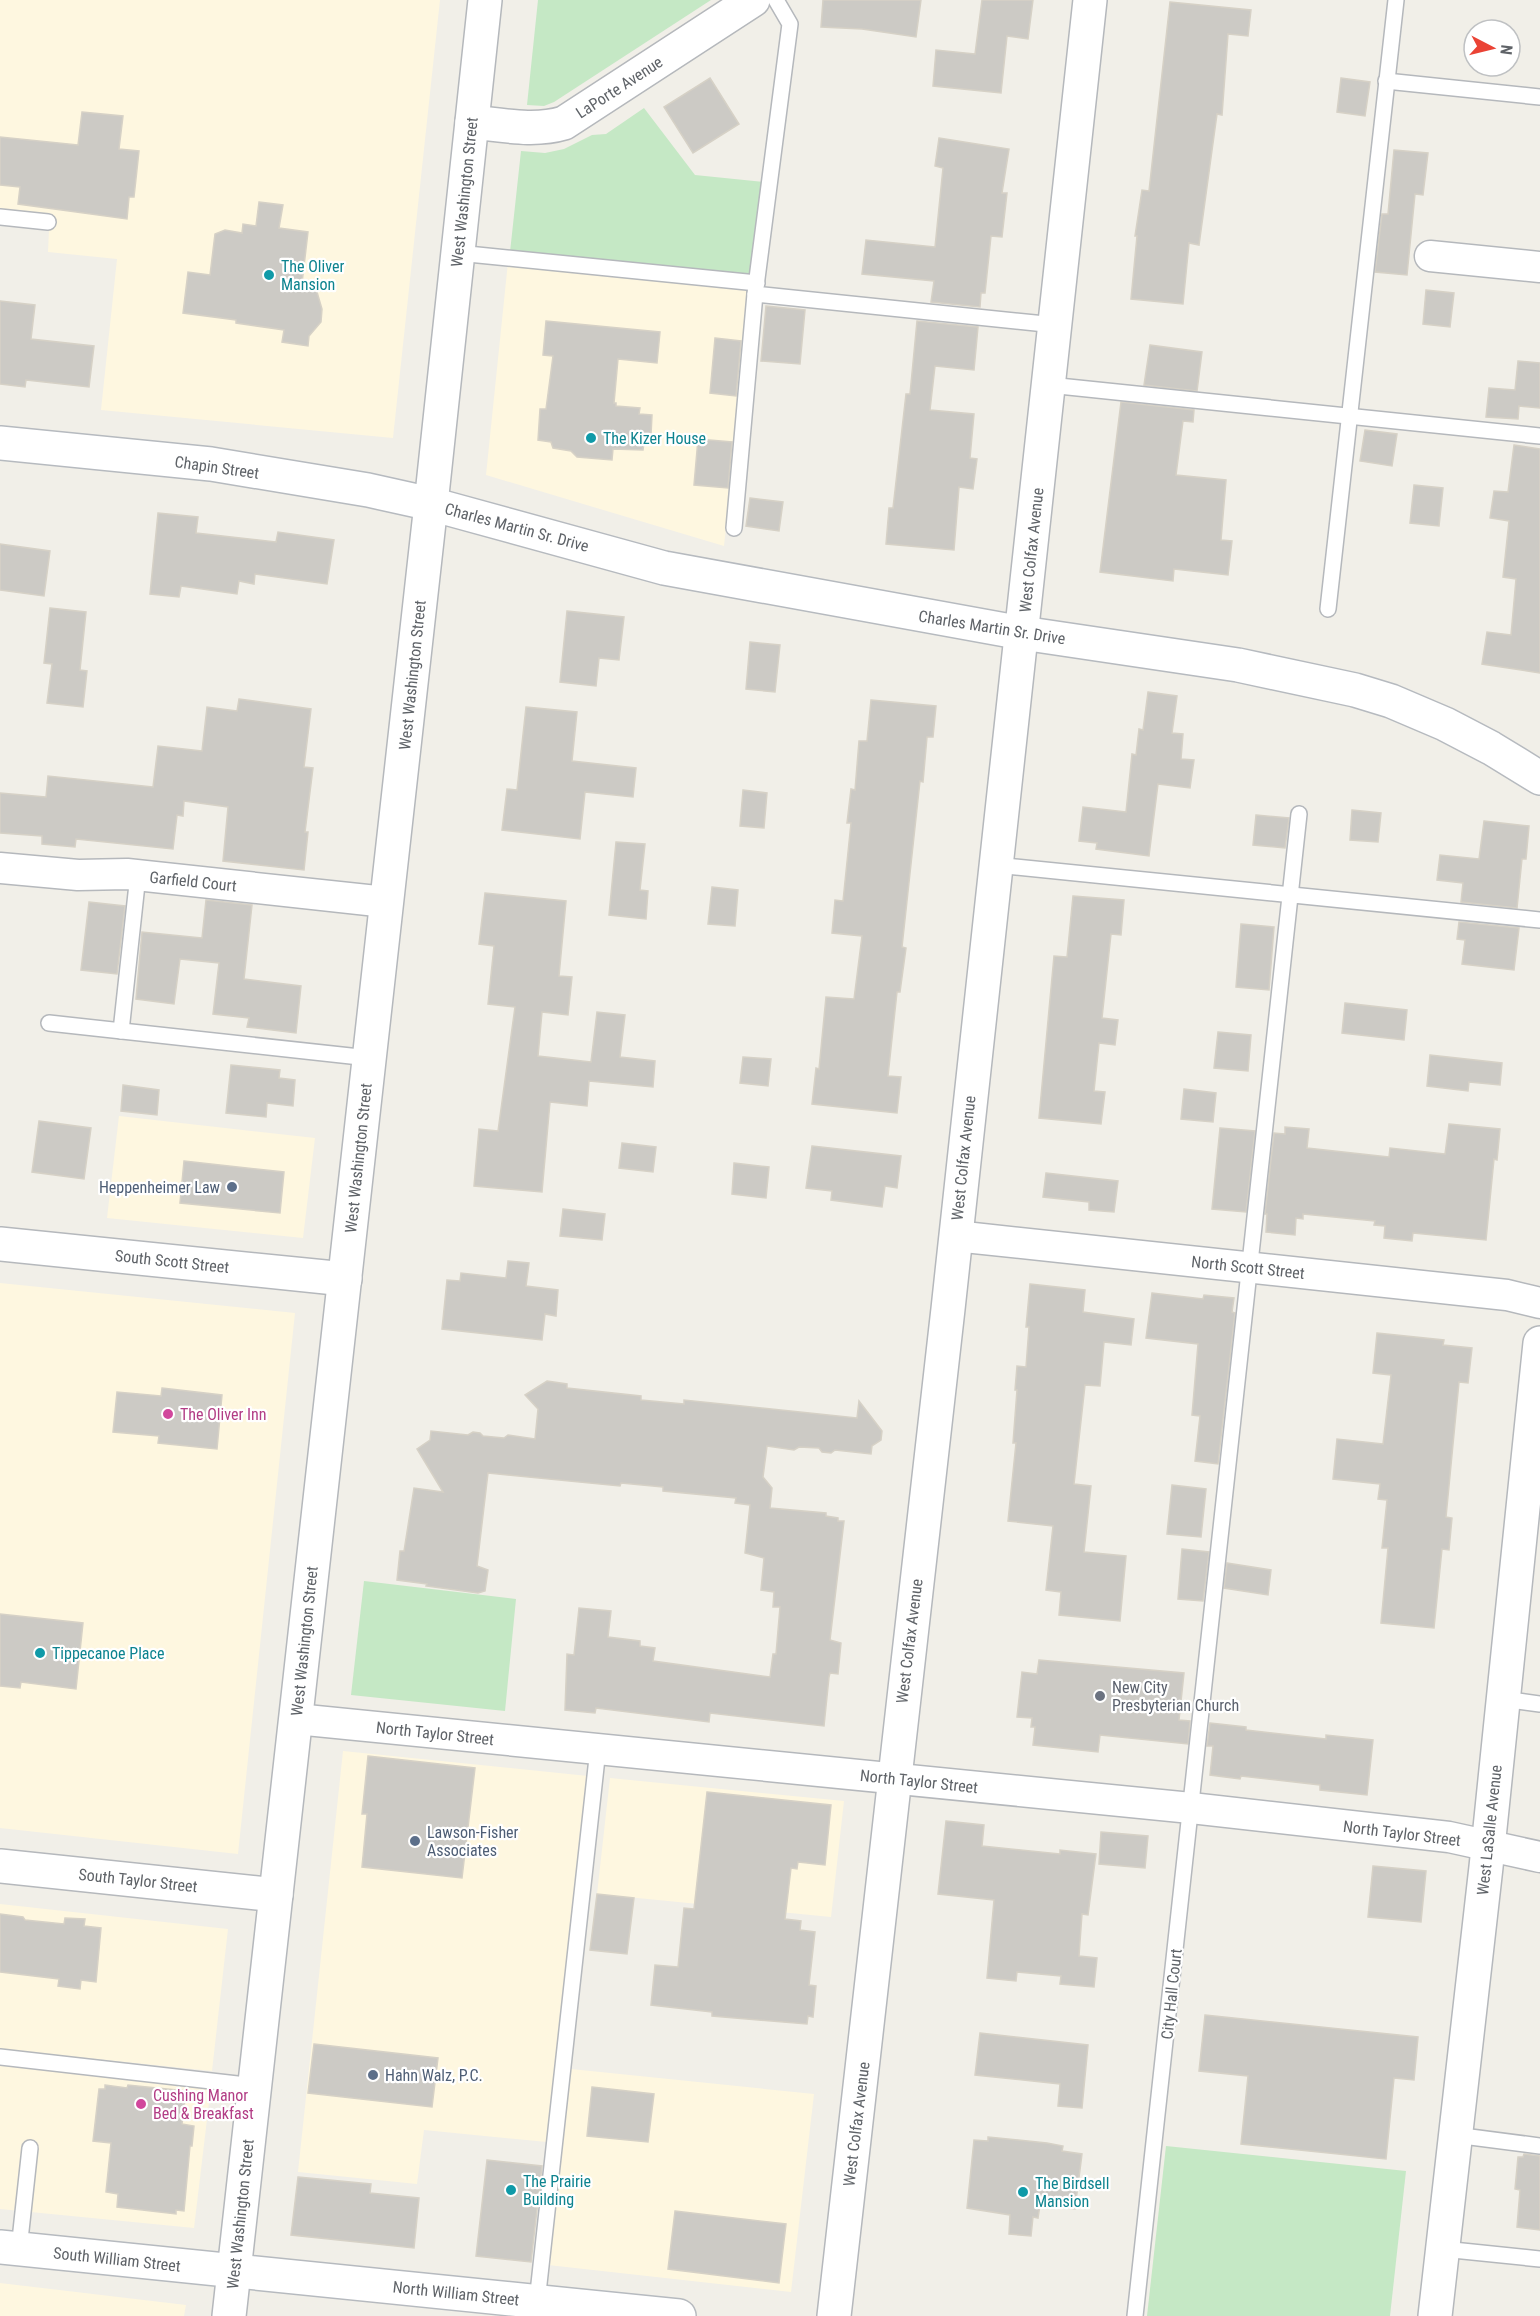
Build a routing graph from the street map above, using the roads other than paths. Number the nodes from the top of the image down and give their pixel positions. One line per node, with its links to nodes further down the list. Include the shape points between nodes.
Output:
1 (485, 0): 8 (street, West Washington Street)
2 (753, 0): 8 (street, LaPorte Avenue, via 564,123 531,128)
3 (776, 0): 14 (lane, via 790,24)
4 (1090, 0): 15 (street, West Colfax Avenue)
5 (1396, 0): 6 (lane)
6 (1386, 81): 7 (lane); 17 (lane)
7 (1540, 96)
8 (472, 122): 11 (street, West Washington Street)
9 (0, 217): 10 (lane)
10 (48, 222)
11 (458, 253): 14 (lane); 20 (street, West Washington Street)
12 (1430, 256): 13 (street)
13 (1540, 267)
14 (756, 289): 15 (lane); 21 (lane)
15 (1055, 325): 16 (street, West Colfax Avenue)
16 (1049, 385): 17 (lane); 23 (street, West Colfax Avenue)
17 (1349, 416): 18 (lane); 22 (lane)
18 (1540, 436)
19 (0, 443): 20 (street, Chapin Street, via 211,464)
20 (431, 504): 23 (street, Charles Martin Sr. Drive, via 664,568); 30 (street, West Washington Street)
21 (734, 528)
22 (1328, 609)
23 (1022, 633): 24 (street, Charles Martin Sr. Drive, via 1238,665 1354,690 1445,724); 26 (street, West Colfax Avenue)
24 (1540, 778)
25 (1299, 814): 29 (lane, City Hall Court)
26 (996, 865): 29 (lane); 35 (street, West Colfax Avenue)
27 (0, 868): 28 (street, Garfield Court, via 78,875)
28 (138, 875): 30 (street, Garfield Court); 33 (lane)
29 (1291, 895): 31 (lane); 37 (lane, City Hall Court)
30 (387, 902): 34 (street, West Washington Street)
31 (1540, 920)
32 (49, 1023): 33 (lane)
33 (121, 1031): 34 (lane)
34 (369, 1058): 38 (street, West Washington Street)
35 (955, 1236): 37 (street, North Scott Street); 45 (street, West Colfax Avenue)
36 (0, 1244): 38 (street, South Scott Street)
37 (1250, 1268): 39 (street, North Scott Street, via 1507,1295); 46 (lane, City Hall Court)
38 (345, 1279): 43 (street, West Washington Street)
39 (1540, 1303)
40 (1540, 1343): 41 (street, West LaSalle Avenue)
41 (1503, 1699): 42 (lane); 47 (street, West LaSalle Avenue)
42 (1540, 1704)
43 (296, 1719): 44 (street, North Taylor Street); 50 (street, West Washington Street)
44 (598, 1749): 45 (street, North Taylor Street); 60 (lane)
45 (894, 1779): 46 (street, North Taylor Street); 63 (street, West Colfax Avenue)
46 (1191, 1808): 47 (street, North Taylor Street, via 1449,1837); 64 (lane, City Hall Court)
47 (1488, 1846): 48 (street, North Taylor Street); 53 (street, West LaSalle Avenue)
48 (1540, 1857)
49 (0, 1866): 50 (street, South Taylor Street)
50 (276, 1894): 52 (street, West Washington Street)
51 (0, 2057): 52 (lane)
52 (255, 2086): 59 (street, West Washington Street)
53 (1455, 2135): 54 (lane); 57 (street, West LaSalle Avenue)
54 (1540, 2146)
55 (30, 2148): 56 (lane)
56 (10, 2248): 59 (street, South William Street)
57 (1443, 2249): 58 (lane); 65 (street, West LaSalle Avenue)
58 (1540, 2259)
59 (234, 2271): 60 (street, North William Street); 61 (street, West Washington Street)
60 (537, 2302): 62 (street, North William Street)
61 (229, 2316)
62 (679, 2316)
63 (834, 2316)
64 (1135, 2316)
65 (1436, 2316)

